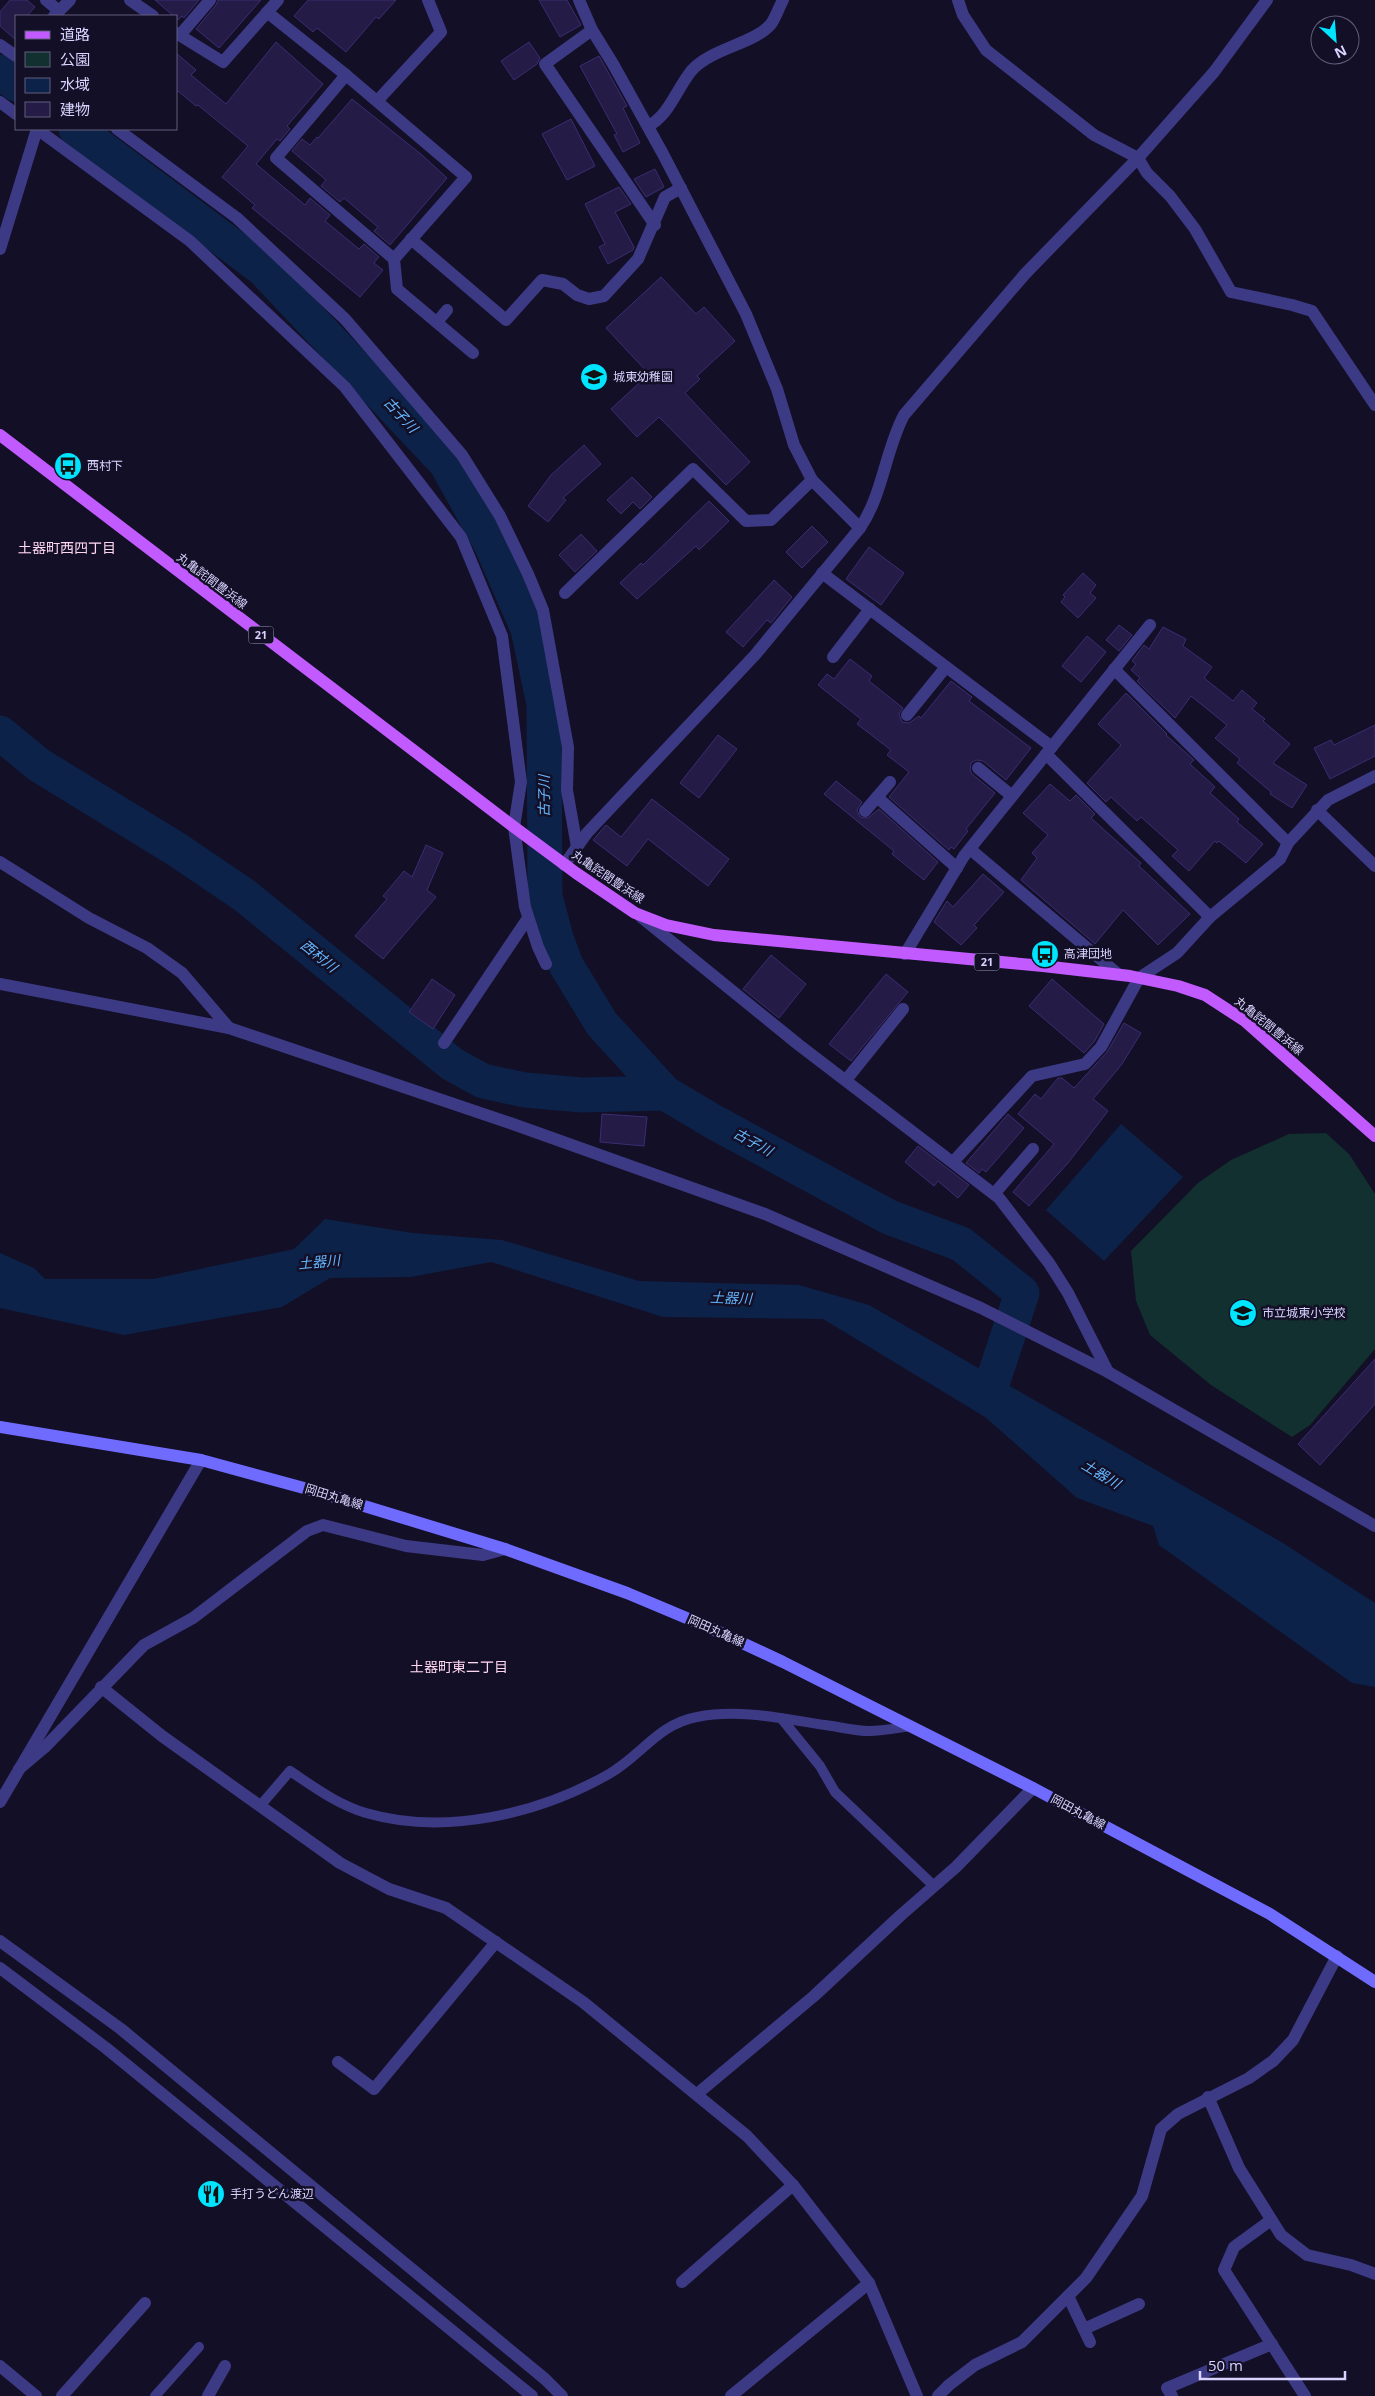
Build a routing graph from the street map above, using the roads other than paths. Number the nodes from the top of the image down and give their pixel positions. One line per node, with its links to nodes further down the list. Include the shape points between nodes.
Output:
1 (46, 0): 12 (street)
2 (70, 0): 12 (street)
3 (130, 0): 13 (street)
4 (210, 0): 15 (street)
5 (278, 0): 11 (street)
6 (428, 0): 19 (street, via 441,32)
7 (579, 0): 14 (street)
8 (783, 0): 22 (street, via 770,24 705,59 692,71 658,122)
9 (958, 0): 26 (street, via 963,15 986,50 1094,135)
10 (1267, 0): 26 (street, via 1214,72)
11 (267, 12): 15 (street, via 223,62); 18 (street)
12 (56, 14)
13 (151, 15)
14 (592, 30): 22 (street); 28 (street, via 545,64)
15 (178, 34)
16 (0, 45): 17 (street)
17 (15, 55)
18 (346, 74): 19 (street); 31 (street, via 276,158)
19 (378, 100): 29 (street, via 466,177)
20 (0, 102): 21 (street)
21 (15, 113)
22 (648, 126): 27 (street)
23 (37, 130): 30 (street)
24 (38, 130): 55 (street, via 190,241 345,387 461,537 502,636 521,782)
25 (117, 130): 57 (street, via 237,218 345,319 462,455 500,516 543,610 568,747 567,790)
26 (1138, 158): 35 (street, via 1195,229 1231,292 1312,311); 38 (street, via 1025,274 904,415 870,513)
27 (681, 188): 28 (street, via 665,197); 37 (street, via 746,314 777,389 794,445)
28 (655, 225): 29 (street, via 638,259 604,296 588,299 563,284 542,280 506,320)
29 (411, 239): 31 (street)
30 (0, 249)
31 (394, 259): 33 (street, via 397,289)
32 (447, 310): 33 (street)
33 (437, 322): 34 (street)
34 (473, 354)
35 (1375, 406)
36 (0, 436): 55 (main road, 丸亀詫間豊浜線 / 21)
37 (812, 480): 38 (street); 40 (street, via 771,520 746,521 693,469)
38 (860, 528): 39 (street)
39 (822, 573): 41 (street); 57 (street, via 755,656)
40 (565, 593)
41 (870, 609): 43 (street); 44 (street)
42 (1150, 625): 45 (street)
43 (834, 657)
44 (946, 667): 46 (street); 47 (street)
45 (1114, 669): 47 (street); 56 (street)
46 (907, 715)
47 (1049, 751): 51 (street); 64 (street)
48 (978, 768): 51 (street)
49 (1375, 776): 53 (street, via 1328,800)
50 (890, 782): 52 (street)
51 (1012, 796): 58 (street)
52 (877, 797): 54 (street); 62 (street)
53 (1318, 810): 56 (street); 61 (street)
54 (865, 812)
55 (518, 830): 60 (main road, 丸亀詫間豊浜線 / 21); 65 (street)
56 (1288, 843): 64 (street, via 1280,859)
57 (577, 847): 60 (street)
58 (970, 849): 62 (street); 68 (street)
59 (0, 862): 72 (street, via 89,918 148,948 182,973)
60 (564, 864): 63 (main road, 丸亀詫間豊浜線 / 21)
61 (1375, 866)
62 (957, 868): 66 (street)
63 (635, 913): 66 (main road, 丸亀詫間豊浜線 / 21, via 666,925 714,936); 74 (street)
64 (1210, 917): 69 (street, via 1177,954)
65 (528, 918): 67 (street); 73 (street)
66 (905, 954): 68 (main road, 丸亀詫間豊浜線 / 21)
67 (546, 964)
68 (1118, 974): 69 (main road, 丸亀詫間豊浜線 / 21)
69 (1139, 978): 75 (main road, 丸亀詫間豊浜線 / 21, via 1205,995 1245,1021); 77 (street, via 1101,1047 1084,1064 1032,1076)
70 (0, 984): 72 (street)
71 (904, 1009): 74 (street)
72 (229, 1028): 79 (street, via 417,1090 765,1214 981,1308)
73 (444, 1043)
74 (846, 1080): 77 (street)
75 (1375, 1136)
76 (1033, 1149): 78 (street)
77 (953, 1162): 78 (street)
78 (994, 1194): 79 (street, via 1049,1263)
79 (1108, 1372): 82 (street)
80 (0, 1427): 81 (main road, 岡田丸亀線)
81 (201, 1460): 83 (main road, 岡田丸亀線); 87 (street)
82 (1375, 1526)
83 (505, 1549): 84 (street, via 482,1555 406,1546 323,1525 307,1531 193,1618 144,1645); 86 (main road, 岡田丸亀線, via 627,1593 708,1627)
84 (101, 1687): 87 (street, via 45,1747); 90 (street, via 162,1736)
85 (781, 1718): 86 (lane, via 869,1731); 90 (lane, via 727,1714 695,1717 668,1728 611,1773 576,1791 539,1805 482,1819 431,1823 365,1813 333,1799 290,1771); 91 (lane, via 820,1766 835,1792)
86 (911, 1726): 88 (main road, 岡田丸亀線)
87 (19, 1769): 89 (street)
88 (1033, 1788): 91 (street, via 956,1868); 94 (main road, 岡田丸亀線, via 1270,1914)
89 (0, 1802)
90 (260, 1806): 93 (street, via 340,1863 389,1889 446,1908)
91 (934, 1886): 98 (street, via 814,1996)
92 (0, 1941): 119 (street, via 121,2029)
93 (496, 1942): 97 (street, via 374,2089); 98 (street, via 583,2002)
94 (1337, 1956): 96 (main road, 岡田丸亀線); 99 (street, via 1293,2040 1273,2061 1249,2078)
95 (0, 1968): 118 (street, via 106,2048)
96 (1375, 1982)
97 (338, 2062)
98 (697, 2094): 100 (street, via 747,2136)
99 (1208, 2097): 101 (street, via 1239,2168); 105 (street, via 1178,2114 1161,2129 1142,2196 1086,2278)
100 (793, 2185): 103 (street); 104 (street)
101 (1271, 2220): 102 (street, via 1281,2235 1307,2255); 110 (street, via 1234,2247 1224,2270)
102 (1375, 2274)
103 (682, 2282)
104 (869, 2283): 120 (street); 121 (street)
105 (1068, 2296): 108 (street); 122 (street, via 1022,2342 975,2365)
106 (146, 2303): 115 (street)
107 (1139, 2304): 108 (street)
108 (1084, 2329): 109 (street)
109 (1090, 2342)
110 (1272, 2344): 123 (street, via 1167,2388); 124 (street)
111 (199, 2348): 116 (lane)
112 (225, 2366): 117 (street)
113 (1, 2368): 114 (street)
114 (36, 2396)
115 (62, 2396)
116 (155, 2396)
117 (208, 2396)
118 (532, 2396)
119 (562, 2396)
120 (731, 2396)
121 (917, 2396)
122 (938, 2396)
123 (1172, 2396)
124 (1305, 2396)

